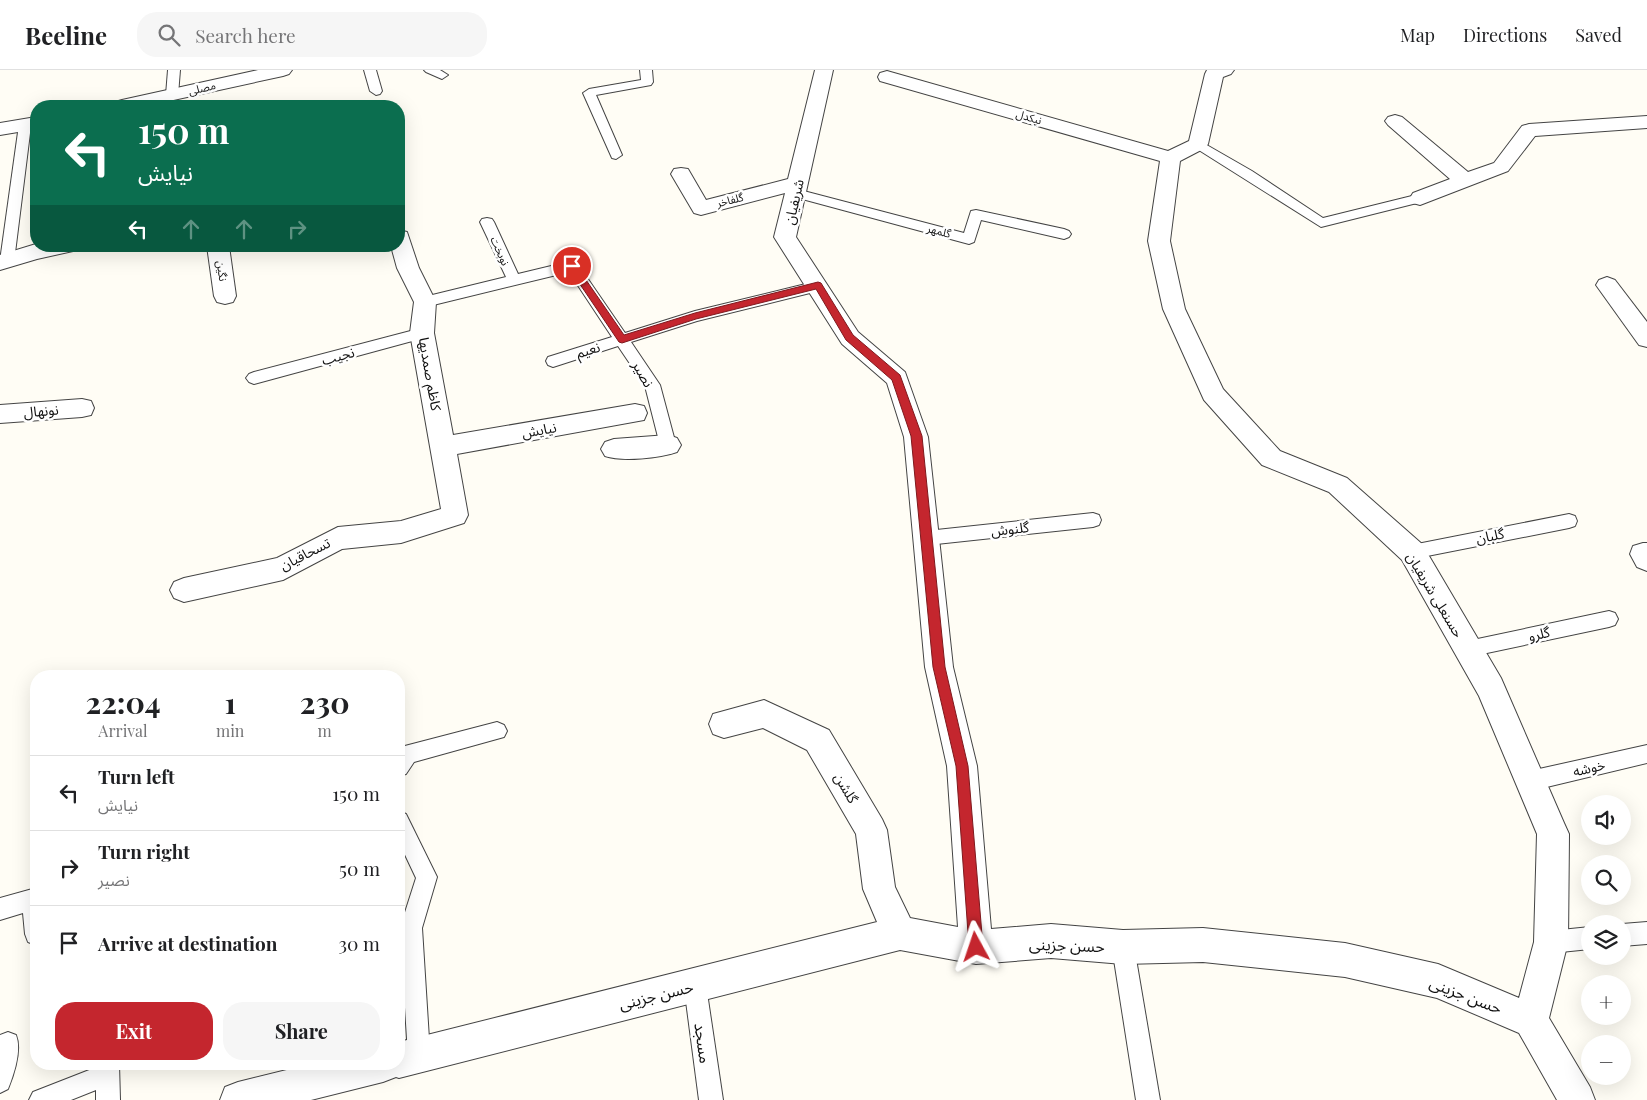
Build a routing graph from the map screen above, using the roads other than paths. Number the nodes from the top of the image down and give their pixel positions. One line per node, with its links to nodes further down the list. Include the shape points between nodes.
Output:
1 (174, 70): 11 (lane)
2 (283, 70): 11 (street, مصلی)
3 (370, 70): 10 (lane)
4 (430, 70): 9 (lane)
5 (646, 70): 19 (lane, via 647,82 589,93)
6 (824, 70): 23 (street, شریفیان)
7 (1225, 70): 18 (street, via 1214,74)
8 (885, 73): 20 (street, نیکدل)
9 (442, 74)
10 (376, 92)
11 (172, 95): 12 (street, مصلی)
12 (149, 100)
13 (1395, 121): 22 (street)
14 (1647, 122): 22 (street, via 1529,130 1501,167)
15 (30, 124): 16 (street)
16 (0, 129)
17 (30, 129): 30 (lane)
18 (1198, 144): 20 (street); 24 (lane, via 1321,223)
19 (616, 155)
20 (1170, 158): 51 (street, حسنعلی شریفیان, via 1159,241 1174,309 1213,394 1271,458 1338,485)
21 (681, 174): 23 (street, گلفاخر, via 701,208)
22 (1465, 181): 24 (street)
23 (797, 188): 26 (lane, گلمهر, via 969,239 976,214); 33 (street, شریفیان, via 785,237)
24 (1420, 198)
25 (487, 222): 31 (lane, نوبخت)
26 (1064, 234)
27 (34, 252): 30 (street)
28 (219, 252): 34 (street, نگین)
29 (403, 252): 35 (street)
30 (4, 262)
31 (514, 280): 35 (lane, نصیر); 37 (lane, نصیر, via 572,266)
32 (1606, 285): 38 (street)
33 (818, 286): 37 (lane, via 695,316); 50 (street, شریفیان, via 850,338 897,378 916,436)
34 (225, 296)
35 (425, 302): 36 (street, کاظم صمدیها)
36 (422, 333): 40 (lane, نجیب); 45 (street, کاظم صمدیها)
37 (622, 339): 39 (lane, نعیم); 44 (lane, نصیر, via 652,385)
38 (1647, 339)
39 (553, 361)
40 (254, 378)
41 (82, 408): 43 (street, نونهال)
42 (634, 413): 45 (street, نیایش)
43 (0, 414)
44 (668, 445): 46 (street, نصیر)
45 (442, 447): 47 (street, کاظم صمدیها)
46 (614, 449)
47 (455, 515): 54 (street, تسحاقیان, via 401,532 338,538 283,568)
48 (1093, 520): 50 (lane, گلنوش)
49 (1569, 521): 51 (lane, گلبان)
50 (926, 538): 70 (street, شریفیان, via 939,667 962,766)
51 (1412, 552): 56 (street, حسنعلی شریفیان)
52 (1647, 554): 53 (street, via 1643,554)
53 (1647, 559)
54 (184, 590)
55 (1609, 619): 56 (lane, گلرو)
56 (1468, 649): 61 (street, حسنعلی شریفیان, via 1491,688)
57 (724, 724): 65 (street, گلشن, via 764,714 818,740 871,830 879,889)
58 (497, 730): 60 (lane, via 408,754)
59 (1647, 754): 61 (lane, خوشه)
60 (405, 758)
61 (1530, 781): 69 (street, حسنعلی شریفیان, via 1553,834)
62 (405, 834): 75 (lane, via 427,876 411,928)
63 (30, 900): 64 (lane)
64 (0, 909)
65 (900, 933): 70 (street, حسن جزینی); 72 (street, حسن جزینی)
66 (1647, 933): 67 (lane)
67 (1631, 934)
68 (1581, 939): 69 (lane)
69 (1551, 942): 73 (street, حسنعلی شریفیان)
70 (976, 947): 71 (street, حسن جزینی, via 1050,941)
71 (1123, 948): 73 (street, حسن جزینی, via 1203,945 1345,960 1438,982); 84 (lane)
72 (695, 986): 75 (street, حسن جزینی); 83 (lane, مسجد)
73 (1531, 1021): 85 (street)
74 (8, 1043): 79 (lane)
75 (409, 1057)
76 (106, 1070): 80 (lane)
77 (108, 1070): 81 (lane)
78 (359, 1070): 82 (street)
79 (0, 1081)
80 (42, 1100)
81 (108, 1100)
82 (238, 1100)
83 (711, 1100)
84 (1148, 1100)
85 (1577, 1100)

